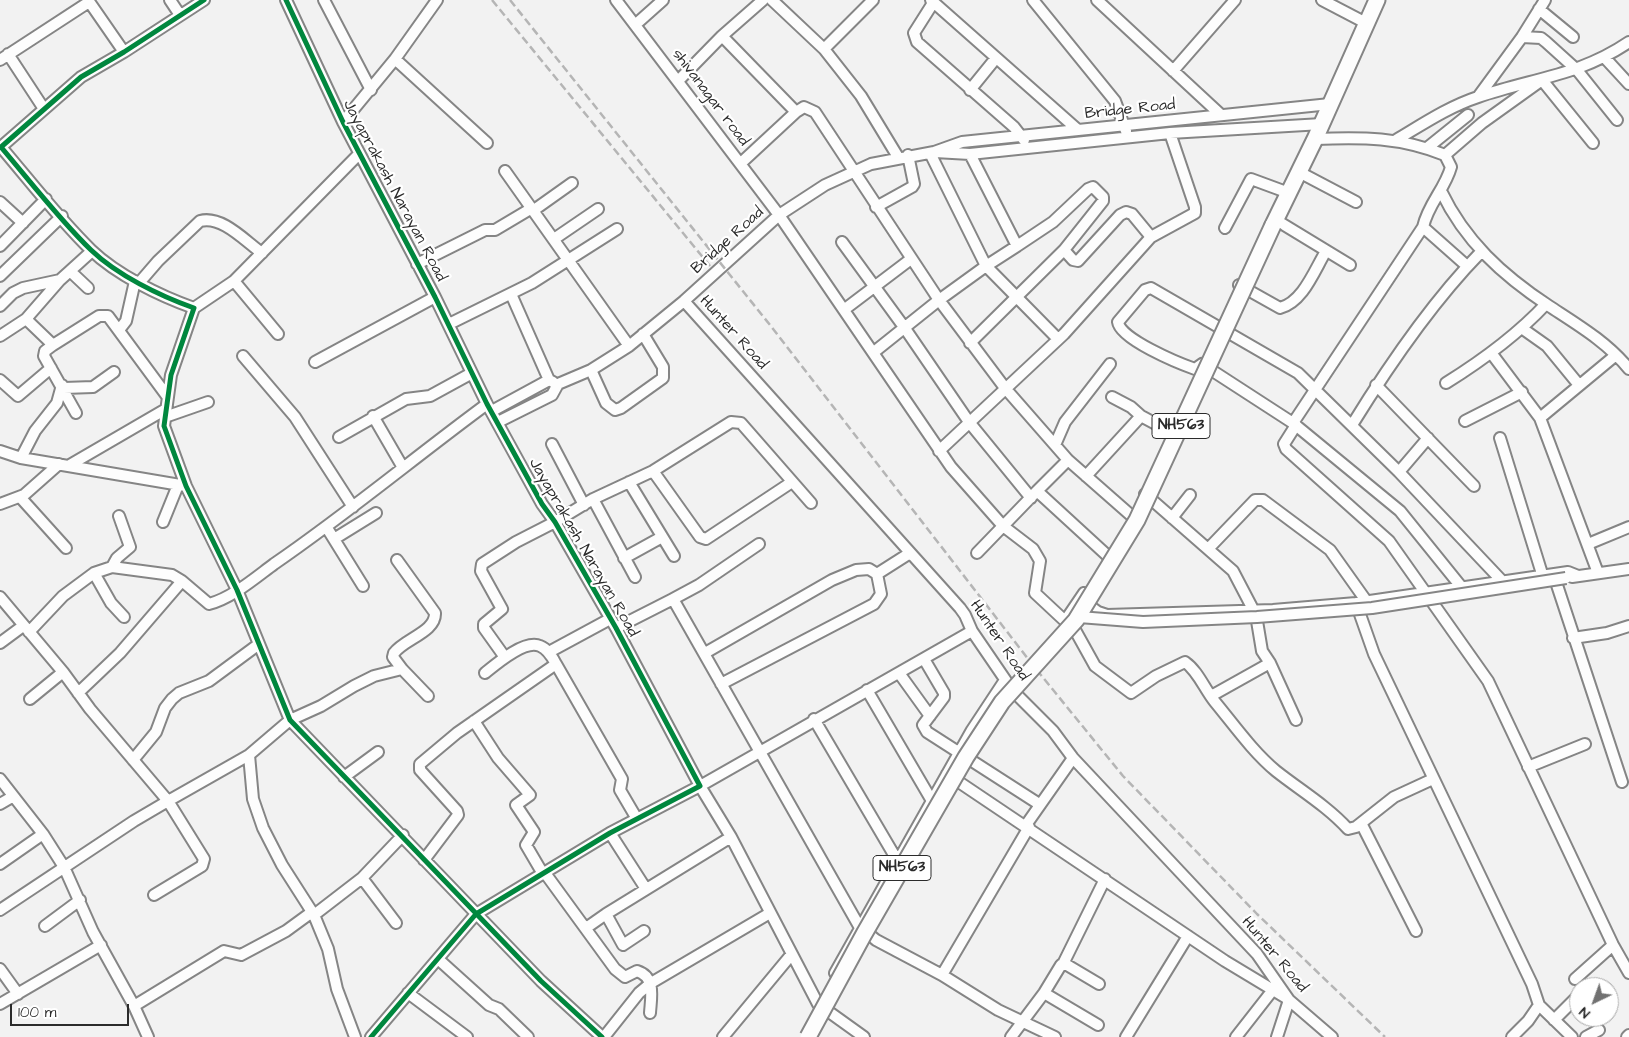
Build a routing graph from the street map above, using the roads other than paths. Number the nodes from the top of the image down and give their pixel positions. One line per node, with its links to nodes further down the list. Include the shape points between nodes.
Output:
1 (170, 0): 19 (street)
2 (204, 0): 19 (street)
3 (286, 0): 46 (street, Jayaprakash Narayan Road)
4 (324, 0): 37 (street)
5 (436, 0): 31 (street)
6 (616, 0): 21 (street, shivanagar road)
7 (662, 0): 21 (street)
8 (763, 0): 22 (street)
9 (772, 0): 26 (street)
10 (873, 0): 26 (street)
11 (1033, 0): 48 (street, via 1114,101)
12 (1097, 0): 33 (street)
13 (1235, 0): 33 (street)
14 (1322, 0): 20 (street)
15 (1378, 0): 20 (highway, NH563)
16 (88, 1): 27 (street); 28 (street)
17 (932, 1): 29 (street); 38 (street, via 914,33 915,38)
18 (1542, 4): 23 (street); 24 (street)
19 (180, 15): 27 (street)
20 (1366, 23): 40 (highway, NH563)
21 (636, 25): 35 (street, shivanagar road)
22 (722, 36): 35 (street); 42 (street)
23 (1522, 37): 32 (street, via 1540,38); 39 (street)
24 (1573, 37)
25 (1629, 42): 30 (street)
26 (824, 49): 64 (street)
27 (124, 52): 41 (street, via 81,78)
28 (4, 57): 41 (street)
29 (996, 58): 38 (street); 49 (street)
30 (1605, 58): 32 (street); 36 (street)
31 (396, 59): 37 (street); 55 (street)
32 (1577, 70): 34 (street); 45 (street)
33 (1172, 71): 44 (street)
34 (1542, 80): 39 (street); 56 (street); 63 (street, via 1482,123)
35 (678, 81): 65 (street, shivanagar road)
36 (1629, 84)
37 (371, 90): 46 (street)
38 (970, 90): 51 (street)
39 (1478, 97): 54 (street, via 1444,111)
40 (1330, 104): 44 (street, Bridge Road); 47 (highway, NH563)
41 (44, 109): 58 (street)
42 (796, 112): 65 (street); 67 (street, via 804,107 815,112)
43 (1468, 114): 59 (street)
44 (1222, 115): 48 (street, Bridge Road)
45 (1617, 120)
46 (342, 122): 61 (street, Jayaprakash Narayan Road)
47 (1322, 124): 50 (street, Bridge Road); 53 (highway, NH563)
48 (1125, 126): 49 (street, Bridge Road); 52 (street)
49 (1078, 130): 51 (street, Bridge Road)
50 (1170, 133): 52 (street, Bridge Road); 85 (street, via 1196,207 1195,213)
51 (1021, 135): 57 (street); 60 (street, Bridge Road, via 962,142)
52 (1127, 137): 57 (street, Bridge Road)
53 (1315, 139): 54 (street, via 1367,137); 68 (highway, NH563)
54 (1396, 140): 59 (street)
55 (487, 143)
56 (1593, 143)
57 (1028, 147): 62 (street, Bridge Road)
58 (0, 148): 72 (street)
59 (1427, 148): 63 (street)
60 (932, 152): 62 (street, Bridge Road); 64 (street, Bridge Road); 99 (street)
61 (359, 154): 94 (street); 97 (street, Jayaprakash Narayan Road)
62 (970, 154): 89 (street)
63 (1445, 155): 70 (street, via 1451,167)
64 (903, 156): 67 (street, Bridge Road); 74 (street, via 914,184 912,188)
65 (741, 163): 78 (street, shivanagar road)
66 (505, 171): 76 (street)
67 (854, 172): 74 (street); 78 (street, Bridge Road)
68 (1299, 172): 71 (highway, NH563); 73 (street)
69 (572, 183): 76 (street)
70 (1441, 191): 82 (street, via 1429,209); 93 (street, via 1454,217)
71 (1289, 193): 80 (highway, NH563); 83 (street, via 1251,180)
72 (46, 199): 79 (street); 81 (street)
73 (1356, 202)
74 (876, 206): 96 (street)
75 (2, 207): 81 (street)
76 (533, 209): 86 (street); 97 (street, via 495,230 485,230)
77 (598, 209): 86 (street)
78 (779, 215): 113 (street, Bridge Road); 117 (street, shivanagar road)
79 (62, 216): 91 (street); 102 (street)
80 (1277, 218): 92 (street); 106 (street, via 1270,219); 235 (highway, NH563, bridge, via 1137,520)
81 (23, 222): 88 (street)
82 (1423, 227): 100 (street); 150 (street)
83 (1225, 228)
84 (617, 229): 95 (street)
85 (1151, 238): 90 (street, via 1132,214 1126,212 1078,261); 127 (street)
86 (554, 239): 95 (street)
87 (842, 242): 107 (street)
88 (0, 246)
89 (1017, 246): 90 (street, via 1053,222 1093,188 1104,197 1103,202); 99 (street)
90 (1064, 250): 111 (street)
91 (92, 251): 101 (street); 105 (street)
92 (1326, 251): 98 (street); 106 (street, via 1290,306 1280,308)
93 (1481, 252): 100 (street); 114 (street)
94 (262, 253): 104 (street); 105 (street, via 218,221 208,219 200,221)
95 (569, 260): 109 (street); 130 (street)
96 (911, 260): 107 (street); 112 (street)
97 (418, 264): 110 (street, Jayaprakash Narayan Road)
98 (1350, 265)
99 (986, 266): 111 (street); 112 (street)
100 (1467, 266): 147 (street)
101 (70, 272): 103 (street); 108 (street)
102 (0, 276)
103 (60, 280): 115 (street, via 22,288); 118 (street)
104 (234, 281): 116 (street); 124 (street)
105 (137, 282): 116 (street, via 166,298); 123 (street, via 126,321)
106 (1238, 284): 121 (street)
107 (875, 287): 117 (street); 120 (street)
108 (88, 288)
109 (511, 294): 119 (street); 144 (street)
110 (436, 297): 119 (street, Jayaprakash Narayan Road); 135 (street)
111 (1015, 297): 127 (street); 128 (street)
112 (939, 300): 120 (street); 128 (street)
113 (684, 301): 125 (street, Bridge Road); 208 (street, Hunter Road)
114 (1546, 304): 122 (street); 133 (street, via 1596,336)
115 (0, 306)
116 (194, 308): 152 (street, via 170,375)
117 (845, 309): 131 (street, shivanagar road)
118 (26, 319): 126 (street); 129 (street)
119 (449, 324): 142 (street, Jayaprakash Narayan Road)
120 (904, 327): 131 (street); 163 (street)
121 (1218, 327): 137 (street); 137 (street, via 1151,288 1145,290 1118,322 1139,344 1195,370); 150 (street, via 1298,373)
122 (1523, 329): 132 (street); 146 (street, via 1547,346)
123 (119, 330): 129 (street, via 108,316 99,316); 152 (street)
124 (278, 334)
125 (643, 334): 130 (street, Bridge Road); 139 (street, via 665,372 664,378 615,410 610,408)
126 (0, 336)
127 (1057, 338): 149 (street)
128 (970, 343): 149 (street)
129 (53, 345): 138 (street, via 44,354)
130 (629, 346): 139 (street, Bridge Road)
131 (874, 352): 173 (street, shivanagar road)
132 (1492, 354): 145 (street); 151 (street)
133 (1616, 355): 140 (street); 146 (street)
134 (243, 356): 192 (street, via 295,417)
135 (315, 362)
136 (1110, 364): 171 (street, via 1065,422)
137 (1202, 364): 164 (street); 166 (street)
138 (51, 368): 143 (street, via 18,396); 148 (street)
139 (591, 370): 144 (street, Bridge Road)
140 (1629, 370)
141 (114, 372): 148 (street, via 93,387)
142 (472, 373): 155 (street, Jayaprakash Narayan Road); 158 (street, via 430,396 406,400)
143 (0, 380)
144 (554, 382): 155 (street, Bridge Road); 162 (street, via 552,395)
145 (1446, 383)
146 (1579, 385): 160 (street)
147 (1376, 386): 165 (street); 168 (street)
148 (63, 387): 156 (street); 174 (street, via 57,403 35,431)
149 (1005, 388): 163 (street); 171 (street)
150 (1315, 390): 164 (street); 165 (street)
151 (1522, 392): 160 (street); 161 (street)
152 (167, 396): 157 (street)
153 (1112, 397): 159 (street)
154 (208, 402): 157 (street)
155 (489, 408): 162 (street, Jayaprakash Narayan Road); 177 (street, Bridge Road)
156 (76, 413)
157 (165, 413): 176 (street); 183 (street, via 164,426)
158 (373, 416): 167 (street); 177 (street)
159 (1141, 416): 166 (street); 180 (street)
160 (1540, 418): 205 (street)
161 (1465, 421)
162 (498, 422): 198 (street, Jayaprakash Narayan Road)
163 (969, 422): 173 (street); 186 (street)
164 (1295, 424): 226 (street, via 1400,511); 228 (street, via 1284,444 1286,449 1389,541)
165 (1352, 425): 179 (street)
166 (1171, 432): 185 (street)
167 (339, 437)
168 (1428, 438): 179 (street); 184 (street)
169 (1500, 438): 221 (street)
170 (552, 444): 189 (street)
171 (1054, 445): 175 (street)
172 (0, 451): 174 (street)
173 (939, 451): 199 (street, shivanagar road)
174 (21, 458): 176 (street)
175 (1068, 460): 180 (street); 186 (street)
176 (63, 465): 183 (street); 188 (street)
177 (402, 466): 192 (street, Bridge Road)
178 (653, 471): 181 (street); 182 (street, via 735,421 741,423); 182 (street, via 700,537 706,539)
179 (1399, 472): 224 (street)
180 (1086, 476): 195 (street)
181 (629, 482): 189 (street); 202 (street)
182 (792, 482): 190 (street)
183 (182, 485): 197 (street); 227 (street)
184 (1474, 486)
185 (1143, 491): 195 (street); 196 (street)
186 (1034, 494): 199 (street); 212 (street)
187 (1190, 495): 196 (street)
188 (20, 497): 191 (street); 206 (street)
189 (588, 502): 198 (street); 211 (street)
190 (811, 503)
191 (0, 504)
192 (353, 507): 201 (street, Bridge Road)
193 (376, 513): 203 (street)
194 (118, 516): 214 (street, via 130,547)
195 (1134, 518): 212 (street)
196 (1172, 518): 207 (street)
197 (163, 522)
198 (555, 522): 236 (street, Jayaprakash Narayan Road); 245 (street, via 516,542 480,568 502,609 484,624 484,628)
199 (1003, 526): 209 (street); 235 (street, shivanagar road, via 1035,552 1040,561 1034,594)
200 (1629, 527): 205 (street)
201 (327, 528): 203 (street); 227 (street, Bridge Road)
202 (662, 537): 210 (street); 211 (street)
203 (334, 539): 225 (street)
204 (759, 544): 230 (street)
205 (1588, 544): 217 (street)
206 (66, 548)
207 (1208, 549): 232 (street, via 1254,500 1264,500 1330,550); 233 (street, via 1233,571)
208 (910, 552): 218 (street); 239 (street, Hunter Road, via 965,615)
209 (977, 553)
210 (674, 556)
211 (624, 558): 220 (street)
212 (1110, 558): 231 (street)
213 (397, 560): 249 (street, via 435,618 430,626 394,653)
214 (112, 567): 216 (street); 223 (street, via 172,574)
215 (1629, 569): 217 (street)
216 (94, 573): 234 (street, via 111,603); 238 (street)
217 (1598, 573): 219 (street)
218 (877, 574): 244 (street, via 869,569 856,570 832,580); 254 (street, via 881,594 874,604)
219 (1578, 576): 221 (street, via 1568,572); 222 (street)
220 (635, 577)
221 (1543, 577): 224 (street)
222 (1560, 578): 235 (street, bridge, via 1349,610 1143,622); 240 (street)
223 (182, 581): 227 (street, Bridge Road, via 209,604); 256 (street, via 127,646)
224 (1503, 582): 226 (street)
225 (363, 586)
226 (1463, 589): 228 (street)
227 (237, 590): 242 (street)
228 (1427, 593): 232 (street); 272 (street, via 1488,681)
229 (0, 597): 238 (street)
230 (673, 599): 236 (street); 244 (street)
231 (1080, 599): 233 (street, via 1106,615); 235 (street)
232 (1362, 602): 233 (street); 276 (street, via 1374,654)
233 (1252, 609): 247 (street, via 1259,627 1262,651)
234 (124, 617)
235 (1072, 619): 258 (street, via 1095,666 1131,693 1185,662); 346 (highway, NH563, bridge, via 1002,702 966,757)
236 (613, 624): 243 (street); 278 (street, Jayaprakash Narayan Road)
237 (1629, 626): 240 (street)
238 (26, 629): 241 (street); 250 (street)
239 (972, 631): 246 (street); 253 (street, Hunter Road)
240 (1573, 638): 277 (street)
241 (0, 643)
242 (259, 644): 262 (street); 271 (street, via 209,681 179,693 165,708 156,732)
243 (549, 652): 245 (street, via 531,644); 248 (street)
244 (705, 653): 254 (street)
245 (504, 656): 251 (street)
246 (924, 659): 252 (street); 260 (street, via 944,693)
247 (1270, 663): 258 (street); 263 (street)
248 (556, 664): 264 (street); 284 (street, via 622,778 620,790)
249 (402, 669): 257 (street); 262 (street, via 374,676)
250 (63, 672): 256 (street); 259 (street)
251 (485, 673)
252 (899, 673): 255 (street); 260 (street)
253 (1006, 680): 268 (street); 270 (street, Hunter Road)
254 (721, 684): 266 (street)
255 (867, 690): 261 (street); 281 (street)
256 (78, 693): 271 (street)
257 (428, 696)
258 (1210, 696): 285 (street, via 1274,770 1348,829)
259 (30, 699)
260 (930, 716): 268 (street, via 923,725 927,732)
261 (814, 719): 266 (street); 292 (street)
262 (290, 720): 269 (street); 274 (street)
263 (1296, 720)
264 (474, 721): 291 (street, via 420,764 421,773 458,815); 295 (street, via 498,758 530,795 516,805 534,832 526,845)
265 (1585, 744): 272 (street)
266 (761, 751): 278 (street); 308 (street)
267 (378, 752): 274 (street)
268 (960, 752): 273 (street); 283 (street)
269 (249, 756): 280 (street); 303 (street, via 253,799 263,828)
270 (1073, 758): 283 (street); 328 (street, Hunter Road, via 1257,954)
271 (133, 760): 280 (street)
272 (1528, 767): 313 (street)
273 (947, 774): 281 (street); 286 (street)
274 (344, 778): 289 (street)
275 (0, 779): 279 (street)
276 (1433, 779): 285 (street, via 1394,798); 331 (street, via 1532,984)
277 (1622, 782)
278 (700, 786): 284 (street); 290 (street, Jayaprakash Narayan Road)
279 (12, 797): 282 (street); 287 (street)
280 (168, 801): 294 (street); 299 (street, via 204,863)
281 (932, 801): 292 (street)
282 (0, 804)
283 (1039, 804): 286 (street)
284 (637, 819): 288 (street)
285 (1361, 823): 311 (street)
286 (1027, 826): 297 (street); 320 (street)
287 (43, 834): 293 (street); 294 (street)
288 (610, 834): 295 (street); 298 (street)
289 (402, 835): 291 (street); 296 (street)
290 (731, 837): 298 (street); 302 (street, Jayaprakash Narayan Road)
291 (424, 860): 304 (street)
292 (897, 860): 308 (street)
293 (0, 864)
294 (64, 867): 300 (street); 301 (street)
295 (544, 874): 304 (street); 309 (street)
296 (362, 878): 303 (street); 306 (street)
297 (1105, 879): 312 (street); 317 (street)
298 (646, 889): 305 (street)
299 (154, 895)
300 (80, 900): 307 (street); 314 (street)
301 (0, 910)
302 (770, 913): 315 (street, Jayaprakash Narayan Road); 322 (street)
303 (313, 914): 333 (street, via 241,956 224,951); 340 (street, via 328,949 337,989)
304 (476, 914): 316 (street); 344 (street, via 541,981)
305 (606, 914): 309 (street); 310 (street, via 623,944)
306 (396, 923)
307 (46, 926)
308 (860, 926): 320 (street, via 876,940); 330 (street)
309 (586, 928): 322 (street, via 622,976 628,977 637,971 644,973)
310 (644, 930)
311 (1416, 931)
312 (1188, 936): 324 (street); 350 (street)
313 (1613, 945): 319 (street); 321 (street)
314 (101, 946): 327 (street); 333 (street)
315 (791, 955): 330 (street, Jayaprakash Narayan Road); 345 (street)
316 (438, 959): 325 (street); 343 (street)
317 (1063, 964): 323 (street); 326 (street)
318 (0, 969): 327 (street)
319 (1629, 973)
320 (942, 975): 335 (street, via 998,1010)
321 (1577, 977)
322 (651, 983): 334 (street); 344 (street)
323 (1098, 984)
324 (1272, 991): 328 (street); 351 (street)
325 (408, 993): 341 (street); 342 (street)
326 (1044, 993): 335 (street); 337 (street)
327 (18, 994): 329 (street)
328 (1292, 1002): 352 (street); 353 (street, Hunter Road)
329 (0, 1004)
330 (818, 1004): 347 (street)
331 (1539, 1005): 336 (street); 354 (street)
332 (1569, 1005): 336 (street)
333 (134, 1006): 339 (street)
334 (650, 1013)
335 (1024, 1020): 348 (street); 349 (street)
336 (1554, 1020): 355 (street)
337 (1098, 1025)
338 (1599, 1030): 356 (street)
339 (146, 1036)
340 (355, 1037)
341 (371, 1037)
342 (467, 1037)
343 (528, 1037)
344 (603, 1037)
345 (723, 1037)
346 (808, 1037)
347 (864, 1037)
348 (1011, 1037)
349 (1055, 1037)
350 (1126, 1037)
351 (1236, 1037)
352 (1277, 1037)
353 (1332, 1037)
354 (1512, 1037)
355 (1572, 1037)
356 (1586, 1037)

